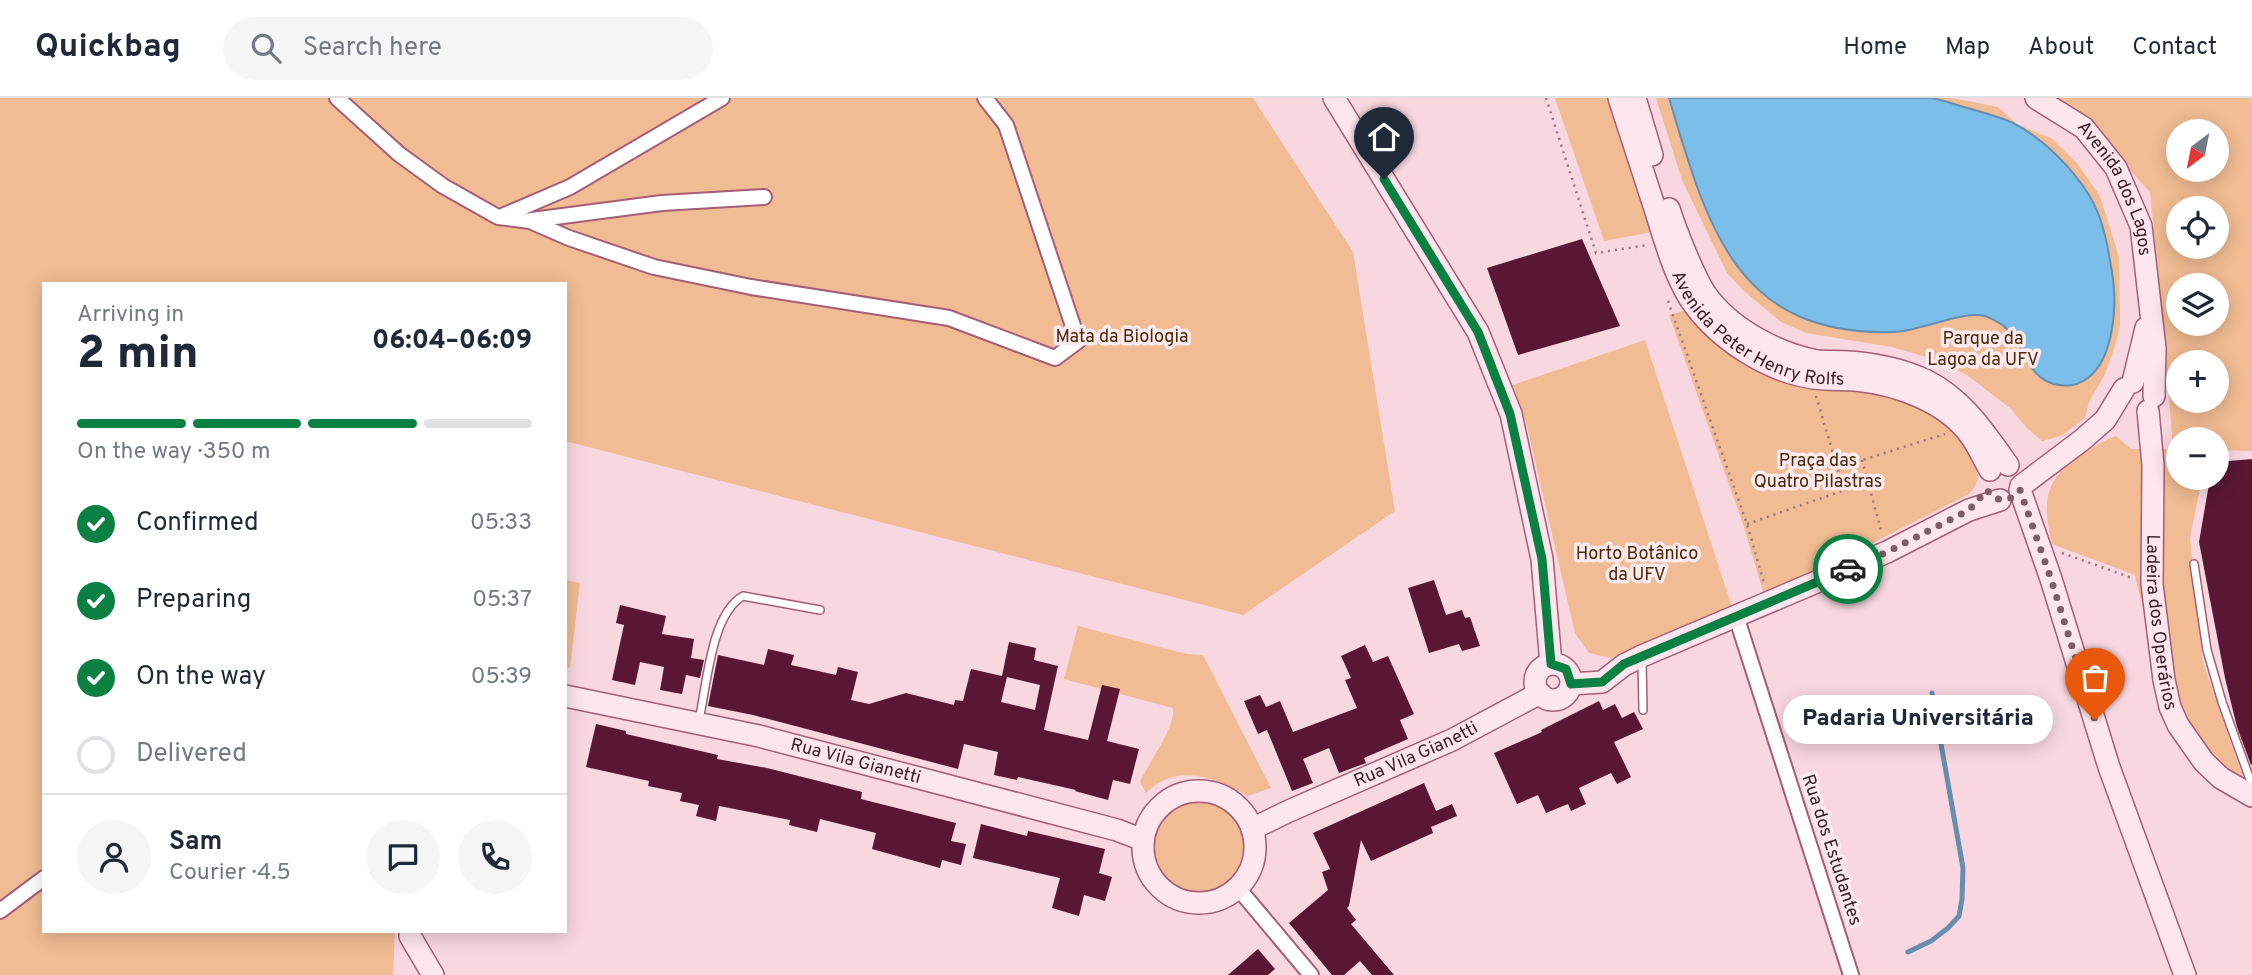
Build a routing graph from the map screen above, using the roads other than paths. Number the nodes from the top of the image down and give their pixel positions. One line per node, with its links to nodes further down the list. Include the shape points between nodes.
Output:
1 (337, 98): 9 (street, via 399,154 443,186)
2 (722, 98): 9 (street, via 570,187)
3 (985, 98): 10 (street, via 1006,125 1078,341 1055,358 948,318 654,267)
4 (1334, 98): 20 (street, via 1478,332 1510,414 1542,559)
5 (1619, 98): 15 (street, Avenida Peter Henry Rolfs, via 1675,271 1691,300 1715,328 1746,355 1811,377 1858,380 1925,399 1964,428)
6 (1635, 98): 15 (street, Avenida Peter Henry Rolfs, via 1673,221 1705,292 1727,318 1786,353 1819,361 1886,366 1927,381 1952,396 1978,424)
7 (2036, 98): 11 (street, Avenida dos Lagos, via 2084,128 2116,168 2141,226)
8 (764, 197): 10 (street, via 662,203)
9 (499, 217): 10 (street)
10 (530, 221)
11 (2151, 306): 12 (street, Avenida dos Lagos); 13 (street, Avenida dos Lagos, via 2155,348)
12 (2129, 385): 13 (street, via 2123,403); 13 (street, via 2147,384); 14 (street)
13 (2143, 406): 14 (street); 27 (street, Ladeira dos Operários, via 2153,465 2152,584 2170,706 2178,725 2212,771)
14 (2105, 420): 15 (street, via 2053,462)
15 (2007, 484): 18 (street, via 1969,510 1887,552); 34 (street, Avenida Peter Henry Rolfs, via 2039,544)
16 (2194, 564): 26 (lane, via 2207,650)
17 (820, 610): 25 (lane, via 743,596 734,601 718,631)
18 (1736, 616): 19 (street); 38 (street, Rua dos Estudantes)
19 (1642, 656): 21 (street, via 1602,682); 24 (lane)
20 (1551, 664): 21 (street, via 1566,669); 22 (street, via 1536,678)
21 (1571, 684): 22 (street, via 1561,698 1549,699)
22 (1540, 693): 28 (street, Rua Vila Gianetti, via 1452,740)
23 (567, 696): 25 (street, Rua Vila Gianetti)
24 (1643, 710)
25 (699, 724): 29 (street, Rua Vila Gianetti)
26 (2252, 785)
27 (2252, 796)
28 (1252, 829): 29 (street, via 1240,808 1225,797 1190,791 1158,808); 31 (street, via 1253,864)
29 (1143, 840): 31 (street, via 1150,873 1174,897 1208,902)
30 (42, 880): 32 (street)
31 (1238, 888): 37 (street)
32 (0, 911)
33 (410, 934): 35 (street); 36 (street)
34 (2179, 973)
35 (418, 975)
36 (433, 975)
37 (1311, 975)
38 (1851, 975)

